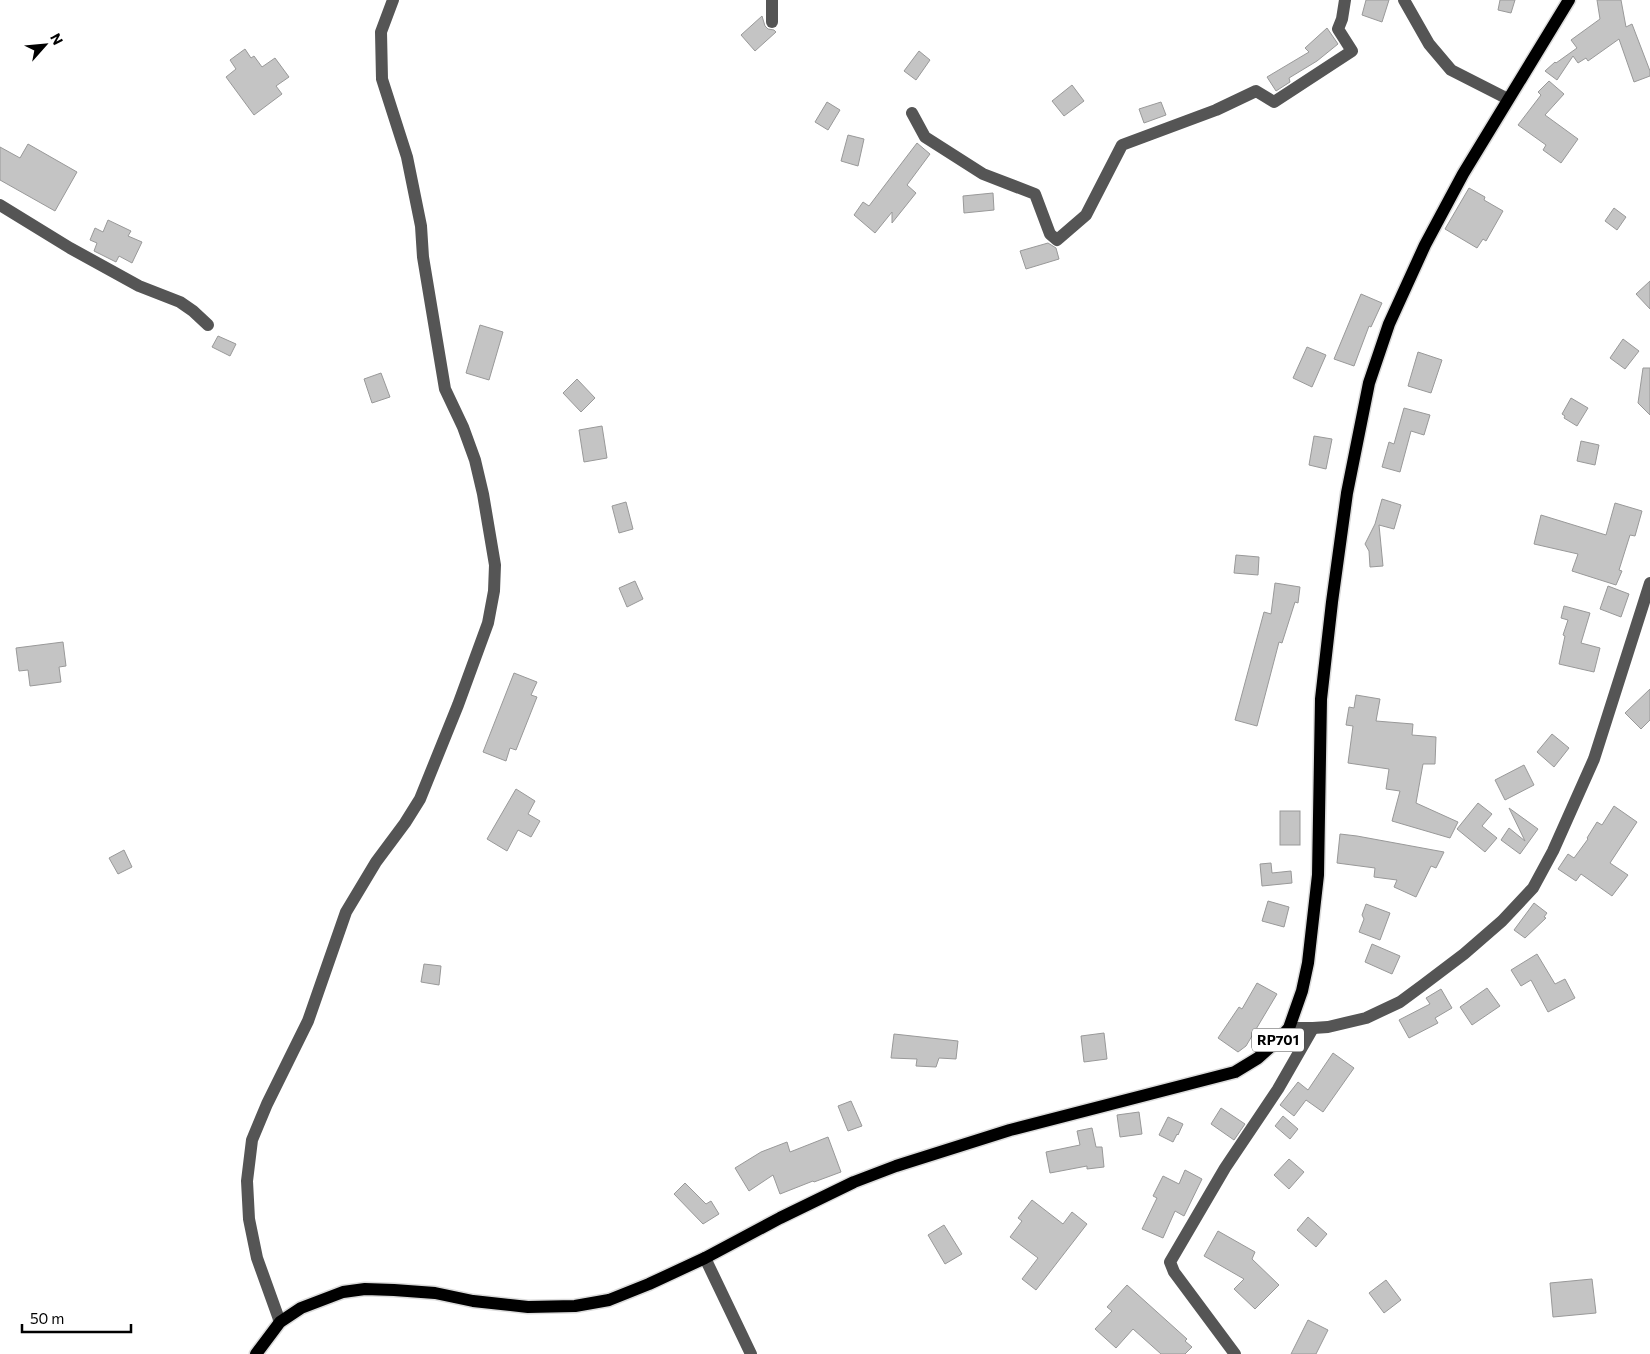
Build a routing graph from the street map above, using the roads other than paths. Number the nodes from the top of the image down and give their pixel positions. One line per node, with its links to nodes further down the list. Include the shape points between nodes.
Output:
1 (393, 0): 15 (street, via 382,32 382,79 407,157 421,226 423,257 445,389 476,460 495,566 494,591 488,623 420,798 346,912 308,1021 252,1140 249,1219 257,1258)
2 (772, 0): 6 (street)
3 (1345, 0): 8 (street, via 1338,29 1352,51 1274,102 1256,91 1216,110 1122,145 1086,215 1057,240 1050,234 1035,194 983,174 925,137)
4 (1404, 0): 7 (street, via 1429,44 1452,70)
5 (1569, 0): 7 (main road, RP701)
6 (772, 22)
7 (1508, 99): 12 (main road, RP701, via 1463,174 1409,278 1369,383 1347,493 1321,699 1318,875 1308,963)
8 (912, 113)
9 (0, 205): 10 (street, via 139,286 180,302)
10 (208, 325)
11 (1650, 583): 13 (street, via 1594,759 1533,888 1464,954 1400,1002 1366,1018)
12 (1289, 1028): 13 (street); 14 (main road, RP701, via 1258,1058 1235,1072 1010,1130 896,1166 854,1182)
13 (1313, 1028): 18 (street, via 1170,1262)
14 (705, 1258): 15 (main road, RP701, via 609,1300 575,1306 528,1307 435,1293 366,1289 321,1299); 17 (street)
15 (280, 1322): 16 (main road, RP701)
16 (256, 1354)
17 (751, 1354)
18 (1234, 1354)

